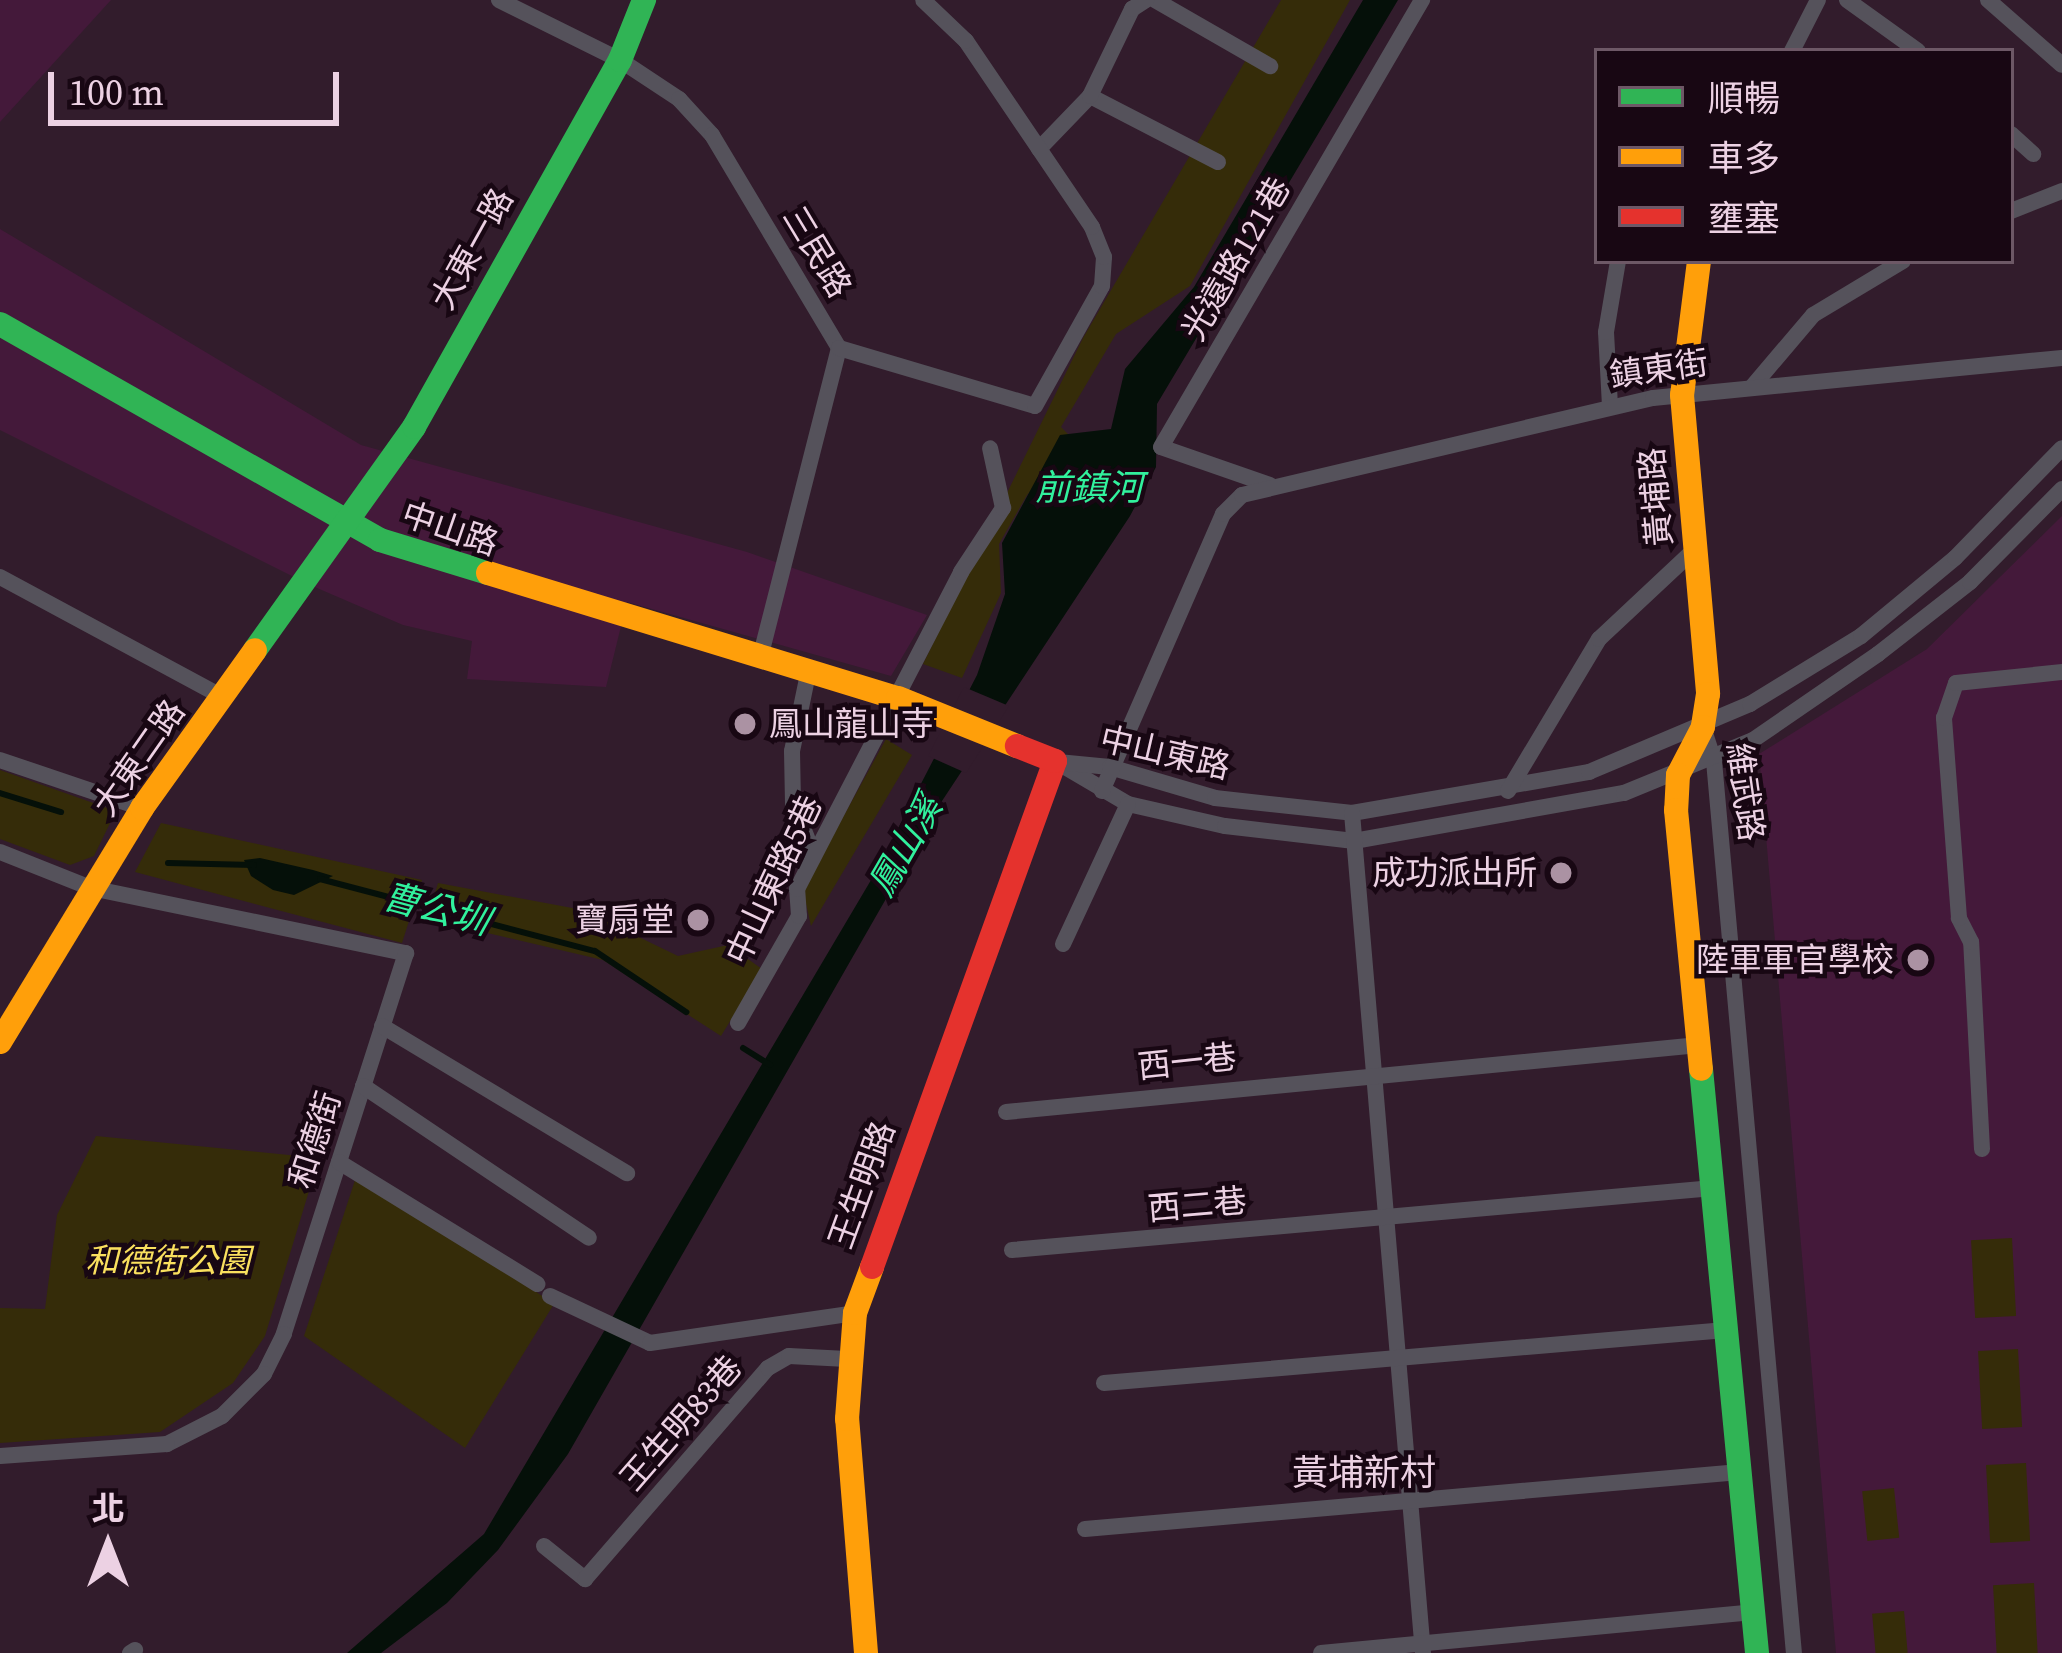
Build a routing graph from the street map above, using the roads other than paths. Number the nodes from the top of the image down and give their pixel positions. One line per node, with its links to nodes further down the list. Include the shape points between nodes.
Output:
1 (499, 0): 11 (street, 三民路)
2 (644, 0): 11 (street, 大東一路)
3 (923, 0): 16 (street, via 966,41)
4 (1150, 0): 13 (street); 14 (street, via 1132,9)
5 (1422, 0): 32 (street, 光遠路121巷, via 1161,447)
6 (1818, 0): 9 (street)
7 (1847, 0): 10 (street)
8 (1988, 0): 12 (street)
9 (1794, 48)
10 (1914, 48)
11 (620, 60): 25 (street, 三民路, via 679,99 712,135); 34 (street, 大東一路, via 414,427)
12 (2062, 65)
13 (1270, 66)
14 (1090, 96): 16 (street); 18 (street)
15 (2014, 137): 17 (street)
16 (1039, 149): 25 (street, via 1104,257 1102,286 1035,406)
17 (2033, 154)
18 (1218, 162)
19 (2062, 191): 20 (street)
20 (2014, 210)
21 (1617, 264): 29 (street, via 1606,332)
22 (1700, 264): 28 (street, 黃埔路)
23 (1898, 264): 27 (street, via 1813,315)
24 (0, 324): 34 (street, 中山路)
25 (839, 348): 37 (street, 三民路)
26 (2062, 358): 27 (street, 鎮東街)
27 (1752, 387): 28 (street, 鎮東街)
28 (1682, 395): 29 (street, 鎮東街); 35 (street, 黃埔路)
29 (1610, 406): 32 (street, 鎮東街)
30 (990, 448): 41 (street, 中山東路5巷, via 1004,508)
31 (2062, 448): 42 (street, 中山東路, via 1955,558 1861,636)
32 (1271, 485): 46 (street, via 1242,495 1222,514)
33 (2062, 489): 44 (street, 中山東路, via 1970,582)
34 (348, 524): 37 (street, 中山路, via 490,579); 40 (street, 大東二路)
35 (1694, 550): 42 (street, 黃埔路, via 1708,694); 49 (street, via 1600,639)
36 (0, 577): 40 (street)
37 (761, 654): 38 (street, 中山路)
38 (809, 669): 41 (street, 中山路); 55 (street, via 792,751 793,803)
39 (2062, 672): 66 (street, via 1956,683 1944,718 1959,918 1971,942)
40 (223, 697): 51 (street, 大東二路)
41 (908, 701): 45 (street, 中山路); 55 (street, 中山東路5巷)
42 (1702, 728): 44 (street, 維武路); 47 (street, 維武路); 49 (street, 中山東路, via 1605,767)
43 (0, 760): 51 (street)
44 (1714, 760): 47 (street, 中山東路); 88 (street, 維武路)
45 (1055, 761): 46 (street, 中山東路); 48 (street, 中山東路); 73 (street, 王生明路)
46 (1110, 767): 48 (street); 52 (street, 中山東路, via 1215,798)
47 (1678, 775): 53 (street, 中山東路, via 1602,797); 62 (street, 維武路)
48 (1102, 791): 50 (street, 中山東路)
49 (1508, 791): 52 (street, 中山東路)
50 (1128, 804): 53 (street, 中山東路, via 1225,826); 57 (street)
51 (142, 808): 56 (street, 大東二路)
52 (1352, 813): 53 (street)
53 (1354, 841): 63 (street)
54 (0, 852): 56 (street)
55 (814, 855): 59 (street, 中山東路5巷, via 796,889 799,916)
56 (91, 887): 58 (street, 大東二路); 60 (street, 和德街, via 406,952)
57 (1063, 944)
58 (9, 1016): 61 (street, 大東二路)
59 (738, 1023)
60 (382, 1026): 64 (street, 和德街); 68 (street)
61 (0, 1042)
62 (1699, 1045): 63 (street, 西一巷); 69 (street, 維武路)
63 (1374, 1072): 65 (street, 西一巷); 70 (street)
64 (363, 1086): 67 (street, 和德街); 71 (street)
65 (1006, 1112)
66 (1982, 1149)
67 (339, 1162): 73 (street, via 543,1290 650,1343); 78 (street, 和德街, via 284,1334 243,1400 167,1444)
68 (627, 1173)
69 (1713, 1188): 70 (street, 西二巷); 74 (street, 維武路)
70 (1387, 1220): 72 (street, 西二巷); 76 (street)
71 (589, 1238)
72 (1012, 1250)
73 (856, 1313): 75 (street, 王生明路)
74 (1726, 1330): 76 (street); 79 (street, 維武路)
75 (847, 1359): 82 (street, 王生明83巷, via 789,1356 768,1368 585,1579); 85 (street, 王生明路)
76 (1398, 1359): 77 (street); 80 (street)
77 (1104, 1383)
78 (0, 1456)
79 (1740, 1472): 80 (street); 83 (street, 維武路)
80 (1411, 1503): 81 (street); 84 (street)
81 (1085, 1529)
82 (544, 1546)
83 (1753, 1612): 84 (street); 87 (street, 維武路)
84 (1423, 1648): 86 (street)
85 (866, 1653)
86 (1321, 1653)
87 (1757, 1653)
88 (1794, 1653)

